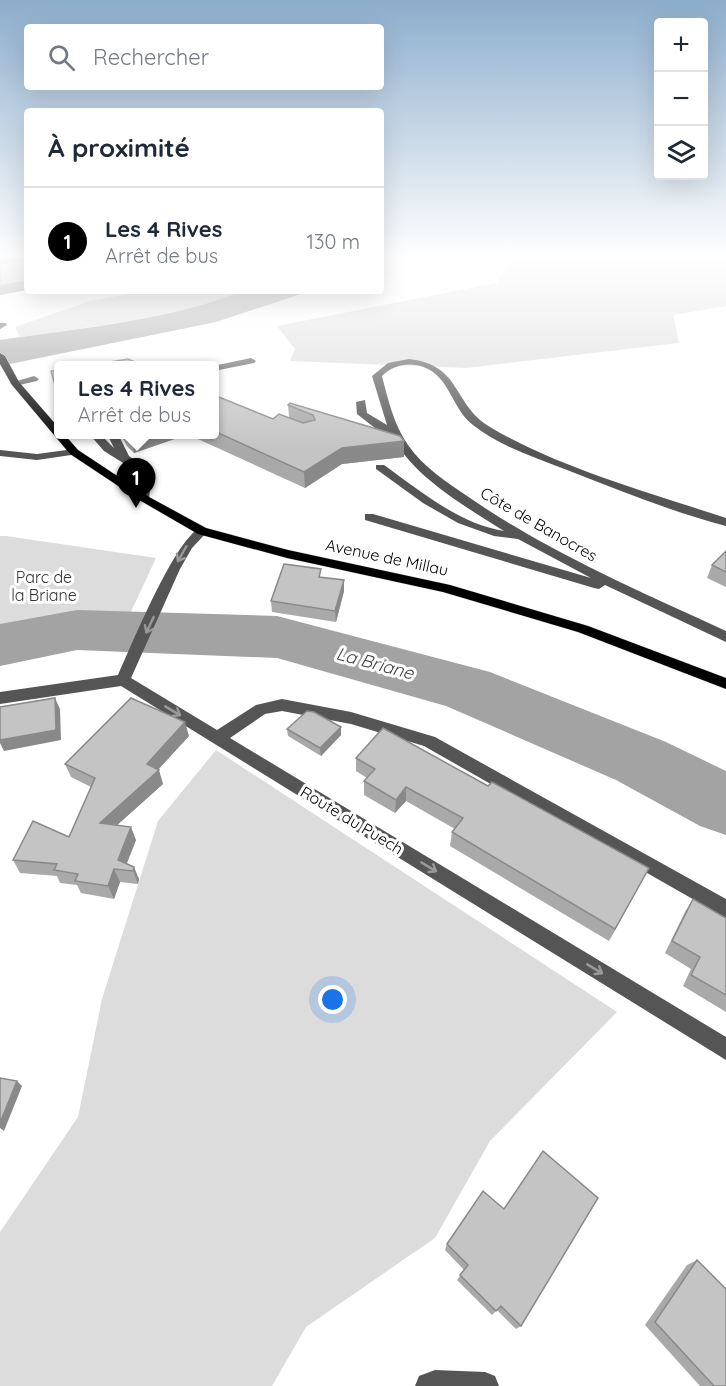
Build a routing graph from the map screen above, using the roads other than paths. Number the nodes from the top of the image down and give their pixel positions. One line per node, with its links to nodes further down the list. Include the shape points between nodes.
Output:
1 (0, 357): 4 (main road, Avenue de Millau)
2 (251, 361): 3 (street)
3 (219, 367)
4 (7, 373): 5 (street); 7 (main road, Avenue de Millau)
5 (34, 379)
6 (362, 402): 8 (street, via 362,414)
7 (54, 429)
8 (395, 431): 18 (street, Côte de Banocres, via 377,375 387,366 414,362 431,366 473,421 510,444 616,486); 20 (street, Côte de Banocres, via 424,470 480,512)
9 (62, 439): 12 (main road, Avenue de Millau)
10 (98, 439): 14 (street)
11 (114, 439): 14 (street)
12 (74, 452): 13 (street, via 19,457); 16 (main road, Avenue de Millau)
13 (0, 453)
14 (125, 458): 16 (street, via 145,472)
15 (380, 466): 20 (street, via 437,507 483,529)
16 (145, 499): 19 (main road, Avenue de Millau)
17 (369, 517): 21 (street, via 606,587)
18 (726, 522)
19 (202, 531): 23 (street, one-way to 23, via 187,546); 24 (main road, Avenue de Millau, via 445,588 583,629)
20 (525, 537): 21 (street, Côte de Banocres)
21 (622, 588): 22 (street, Côte de Banocres)
22 (726, 637)
23 (126, 674): 25 (street); 26 (street, Route du Puech, one-way to 26)
24 (726, 684)
25 (0, 698)
26 (217, 738): 27 (street, via 261,709 282,705 351,718 429,741); 28 (street, Route du Puech, one-way to 28)
27 (726, 909)
28 (726, 1049)
29 (429, 1386): 30 (street)
30 (484, 1386)

